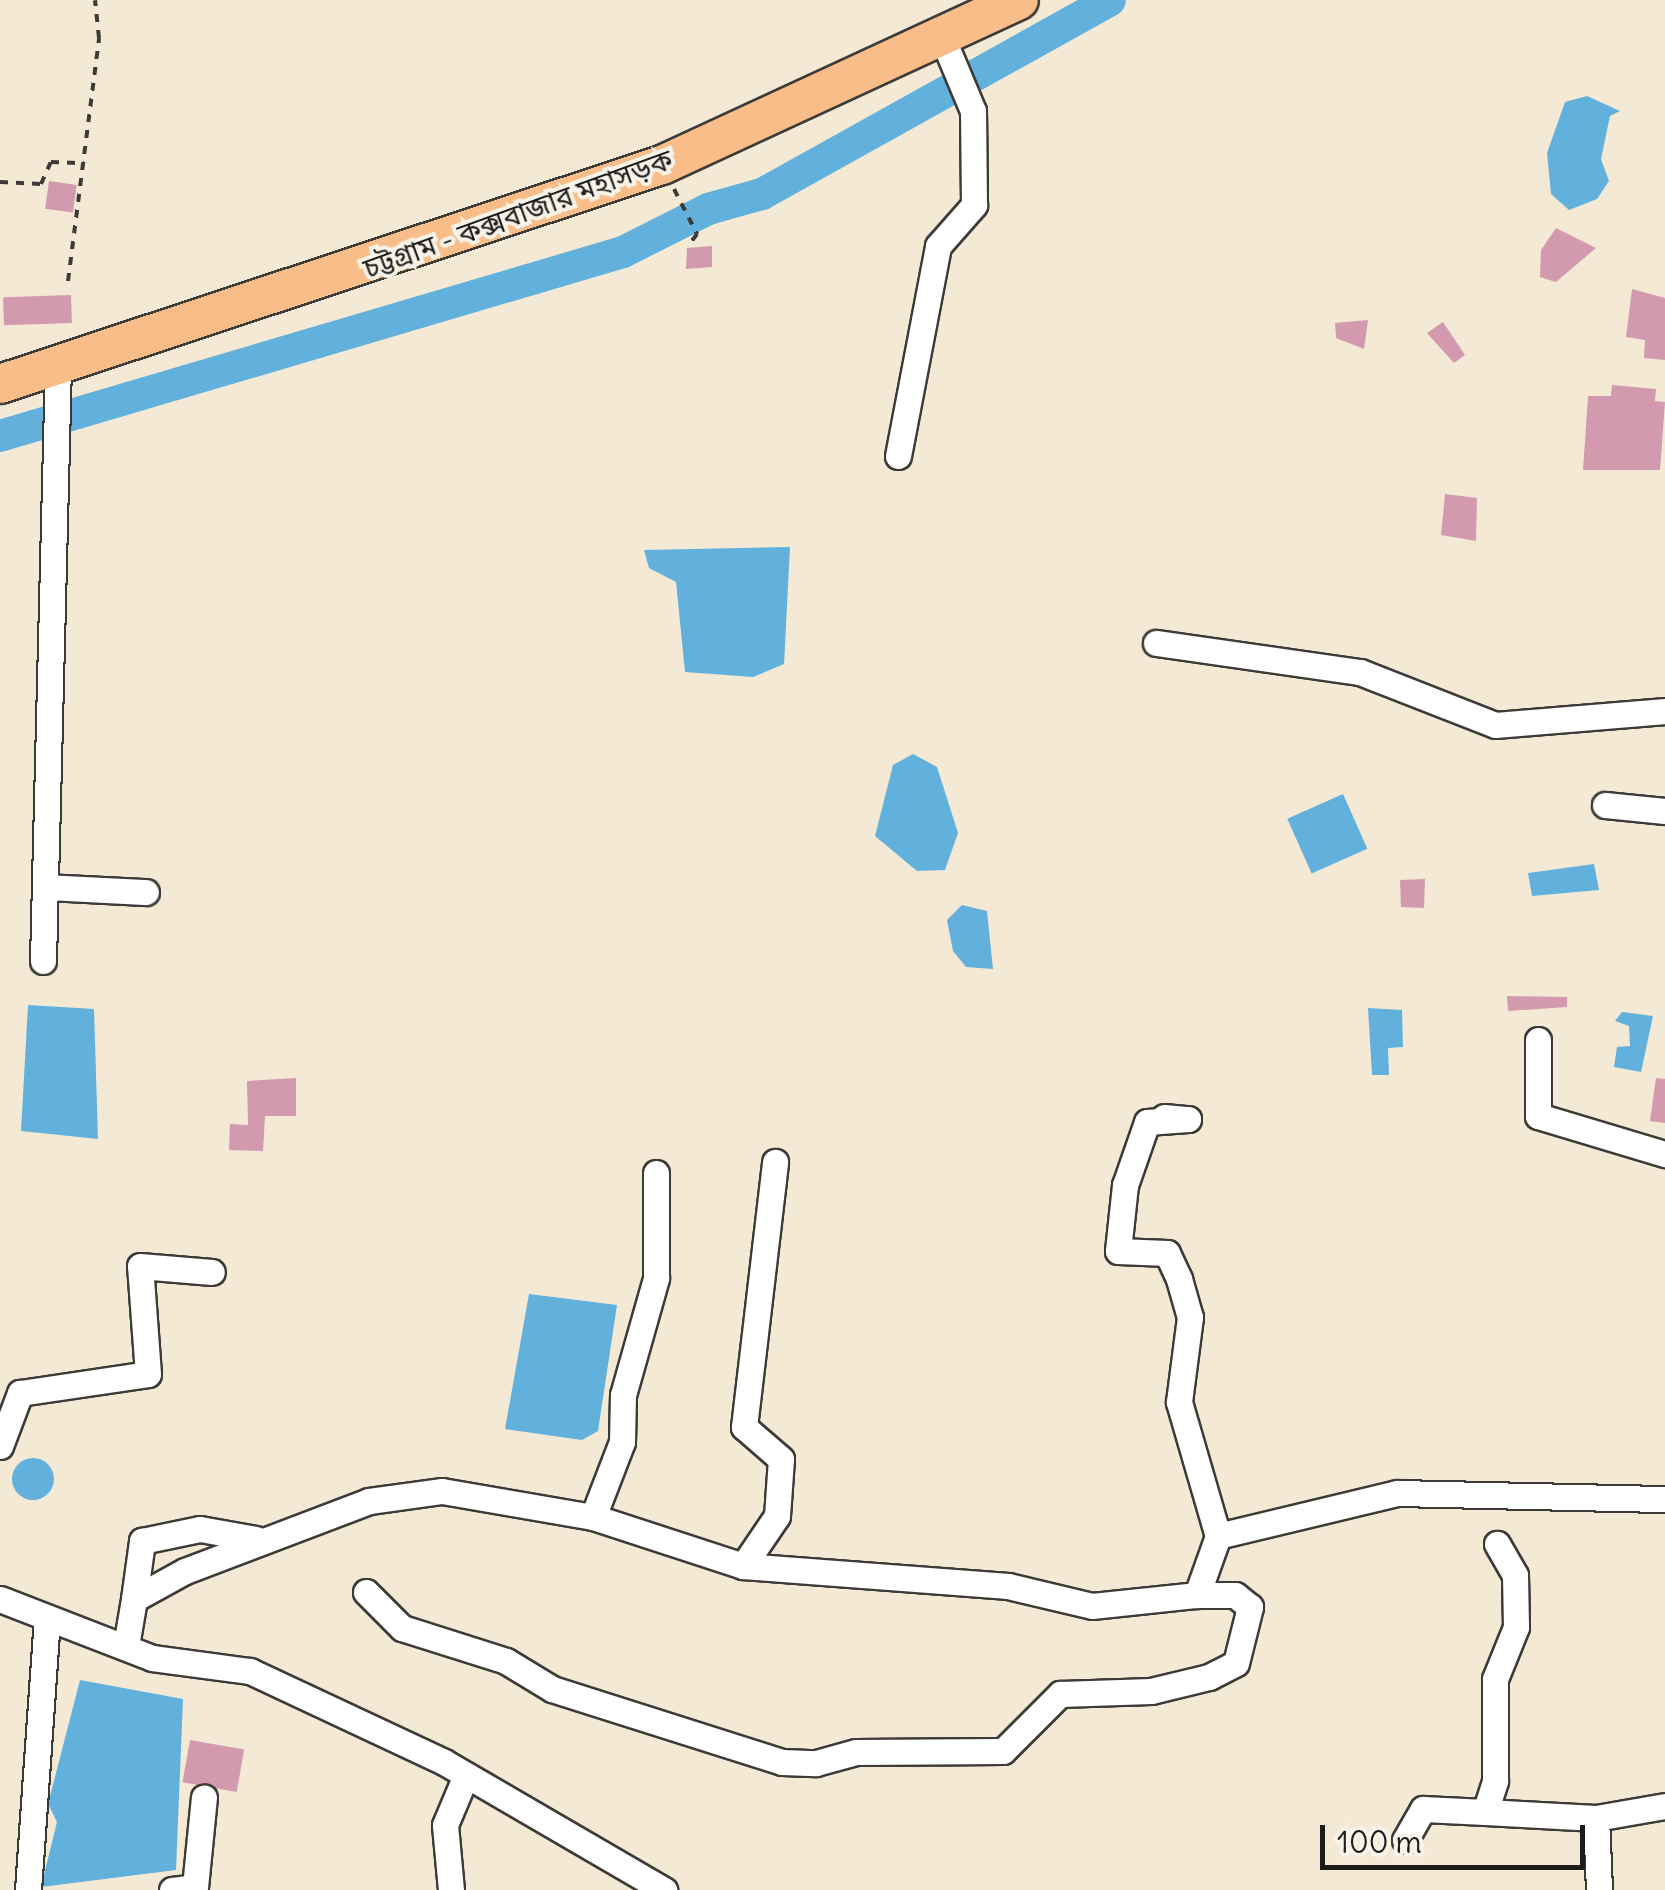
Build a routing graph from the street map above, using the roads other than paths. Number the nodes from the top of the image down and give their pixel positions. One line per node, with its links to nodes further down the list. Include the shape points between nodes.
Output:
1 (1020, 0): 2 (highway, চট্টগ্রাম - কক্সবাজার মহাসড়ক)
2 (947, 50): 3 (highway, চট্টগ্রাম - কক্সবাজার মহাসড়ক, via 662,165); 5 (street, via 966,95 974,205 936,251)
3 (58, 366): 4 (highway, চট্টগ্রাম - কক্সবাজার মহাসড়ক); 10 (street)
4 (0, 384)
5 (898, 456)
6 (1156, 644): 7 (street, via 1360,672 1495,725)
7 (1665, 711)
8 (1605, 805): 9 (street)
9 (1665, 810)
10 (46, 887): 11 (street); 12 (street)
11 (146, 892)
12 (43, 961)
13 (1538, 1040): 15 (street, via 1538,1116)
14 (1164, 1117): 22 (street, via 1188,1120 1147,1122 1125,1185 1118,1251 1167,1253 1179,1279 1190,1317 1179,1402)
15 (1665, 1154)
16 (776, 1162): 25 (street, via 744,1427 781,1459 777,1516)
17 (656, 1172): 21 (street, via 656,1278 623,1395 622,1442)
18 (212, 1272): 19 (street, via 140,1266 148,1374 20,1393)
19 (0, 1446)
20 (1665, 1499): 22 (street, via 1397,1493)
21 (592, 1517): 23 (street, via 442,1490 369,1501); 25 (street)
22 (1218, 1536): 27 (street)
23 (260, 1539): 29 (street); 29 (street, via 200,1529 142,1541)
24 (1496, 1544): 35 (street, via 1516,1574 1516,1627 1496,1679 1495,1781)
25 (743, 1566): 27 (street, via 1008,1586 1092,1606)
26 (366, 1592): 27 (street, via 402,1628 506,1660 552,1689 782,1762 816,1763 856,1752 987,1754 1036,1724 1060,1694 1150,1691 1209,1677 1236,1662 1250,1608 1235,1595)
27 (1197, 1596)
28 (0, 1599): 30 (street)
29 (134, 1599): 31 (street)
30 (48, 1620): 31 (street); 38 (street)
31 (126, 1646): 32 (street, via 213,1672 250,1671)
32 (466, 1776): 40 (street, via 445,1825); 41 (street)
33 (204, 1796): 39 (street, via 195,1887)
34 (1665, 1806): 36 (street)
35 (1484, 1812): 36 (street); 37 (street, via 1423,1808)
36 (1596, 1818): 42 (street)
37 (1405, 1840)
38 (28, 1890)
39 (172, 1890)
40 (451, 1890)
41 (664, 1890)
42 (1599, 1890)

